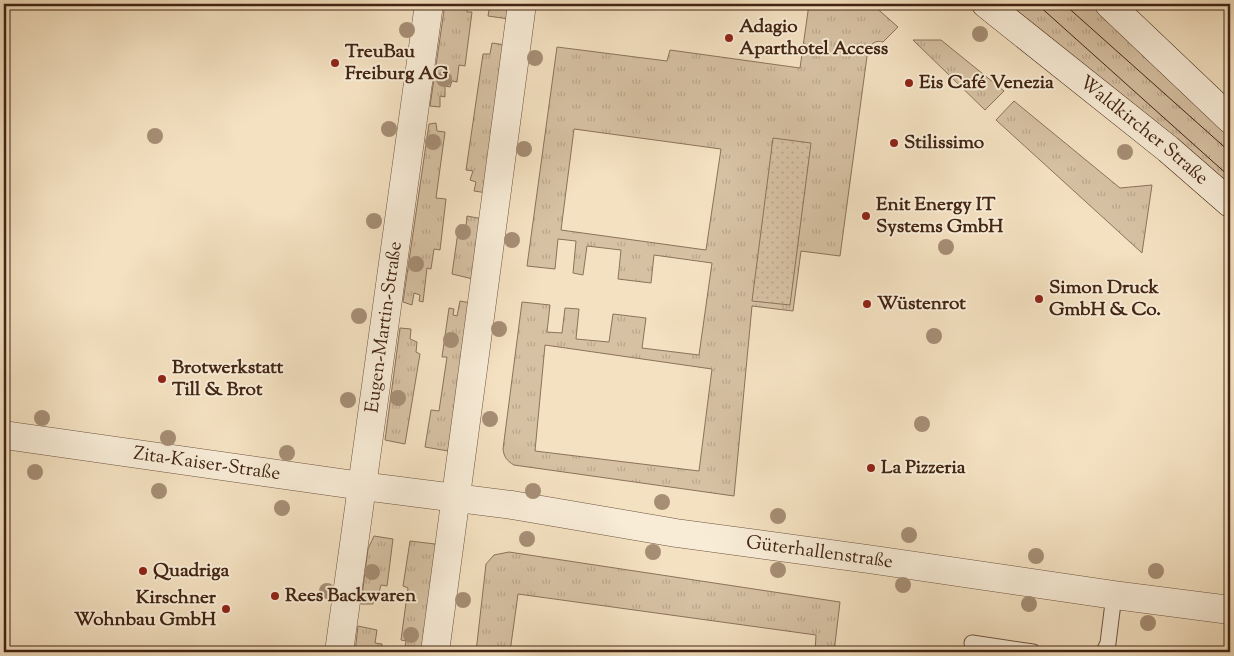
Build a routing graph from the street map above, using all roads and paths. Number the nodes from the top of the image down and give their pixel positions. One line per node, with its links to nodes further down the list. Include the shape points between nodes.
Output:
1 (429, 4): 8 (street, Eugen-Martin-Straße)
2 (522, 4): 10 (street)
3 (986, 4): 6 (street, Waldkircher Straße, via 1168,149)
4 (1109, 4): 5 (street)
5 (1230, 119)
6 (1230, 203)
7 (4, 435): 8 (street, Zita-Kaiser-Straße)
8 (362, 486): 9 (street, Zita-Kaiser-Straße); 14 (street, Eugen-Martin-Straße)
9 (410, 492): 10 (street, Güterhallenstraße)
10 (456, 498): 11 (street, Güterhallenstraße, via 676,533); 15 (street)
11 (1114, 595): 12 (street, Güterhallenstraße); 17 (lane)
12 (1230, 610)
13 (972, 643): 16 (lane)
14 (339, 652)
15 (435, 652)
16 (1033, 652)
17 (1104, 652)

